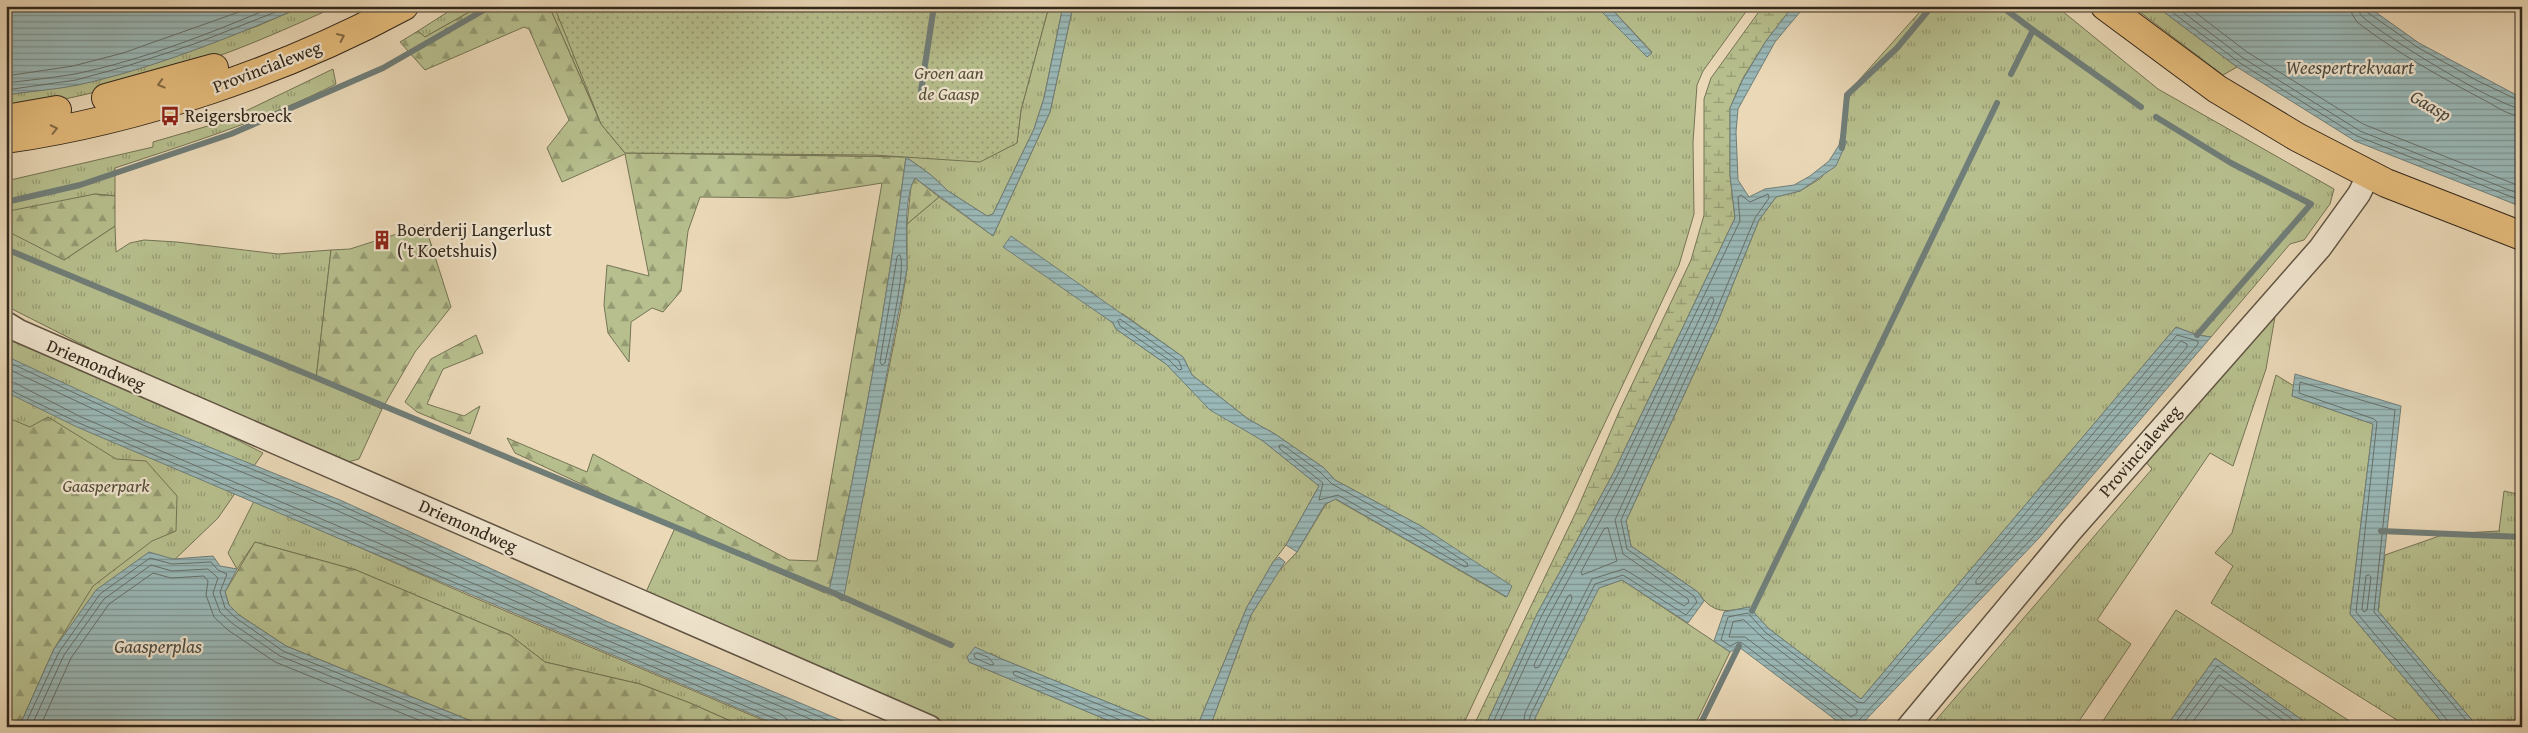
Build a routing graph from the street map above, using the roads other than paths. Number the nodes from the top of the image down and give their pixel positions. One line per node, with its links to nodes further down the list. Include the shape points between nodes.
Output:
1 (366, 6): 4 (main road, Provincialeweg, one-way to 4, via 267,50 208,70 114,96)
2 (404, 6): 5 (main road, Provincialeweg, one-way to 2, via 104,118 221,86 306,53)
3 (2105, 6): 6 (main road, via 2217,89 2297,137)
4 (6, 119)
5 (6, 139)
6 (2369, 174): 7 (main road); 10 (street, Provincialeweg, via 2359,194 2320,248 2071,530)
7 (2522, 236)
8 (6, 323): 9 (street, Driemondweg)
9 (930, 727)
10 (1908, 727)

